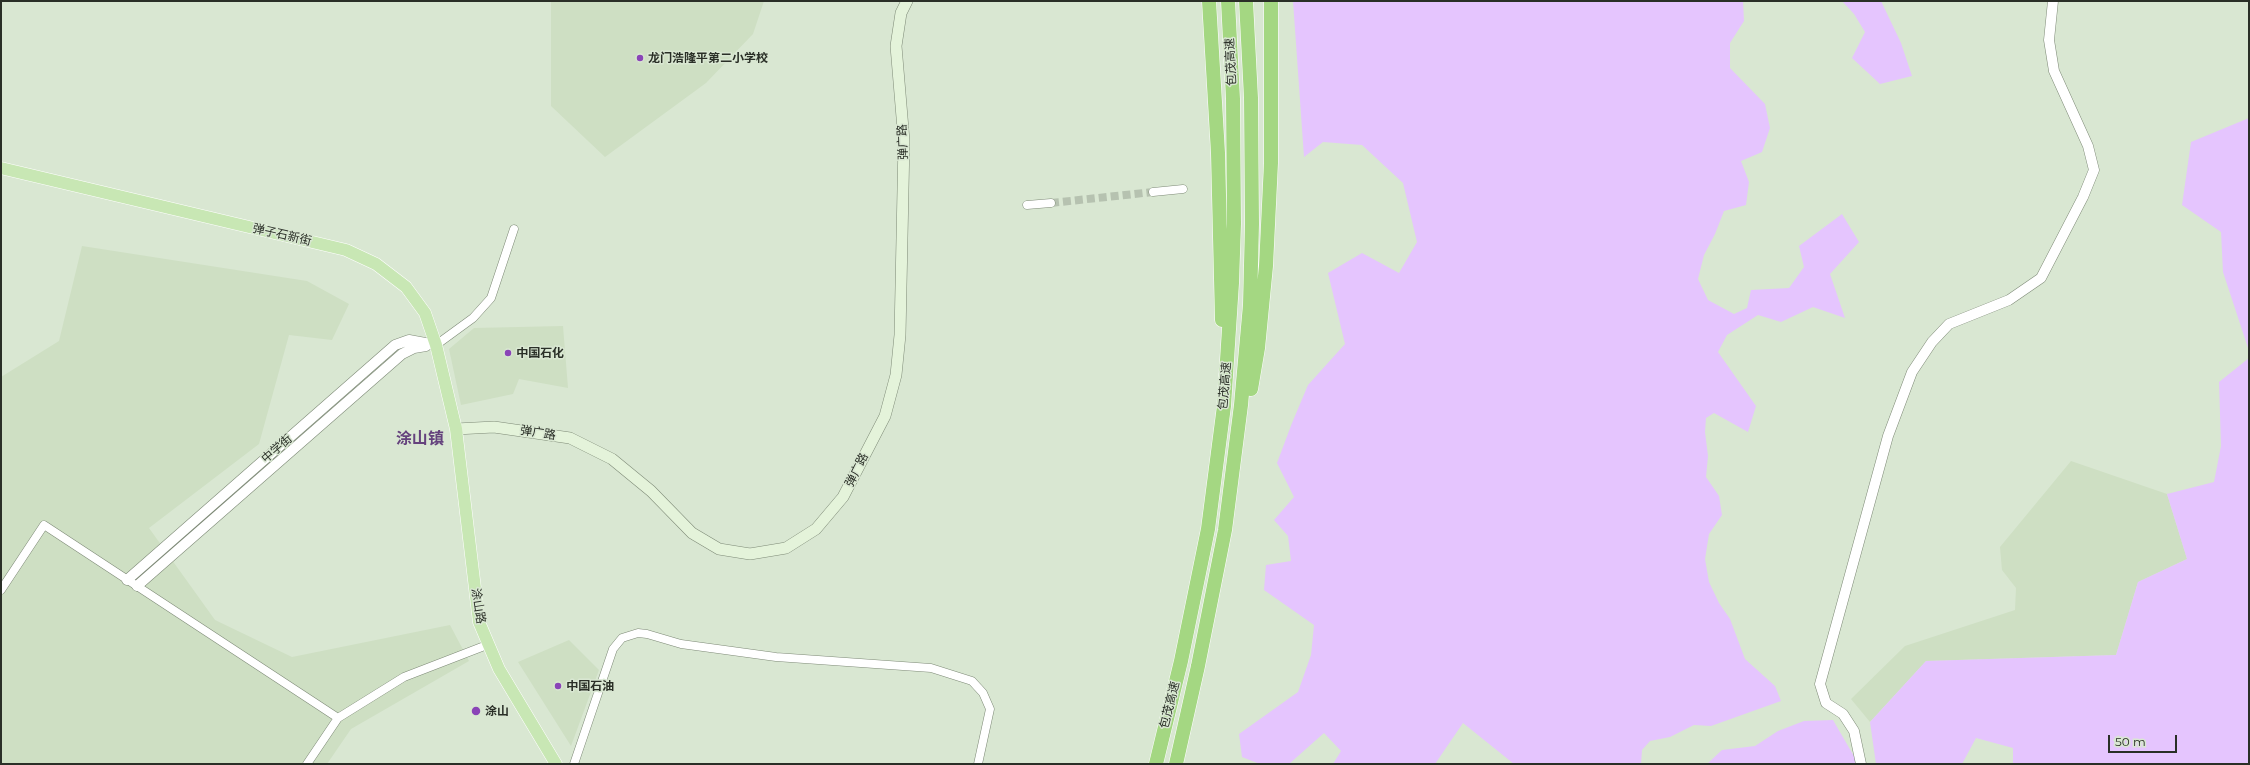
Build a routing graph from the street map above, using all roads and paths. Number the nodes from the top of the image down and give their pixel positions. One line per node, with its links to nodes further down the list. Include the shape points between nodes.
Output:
1 (907, 1): 15 (main road, 弹广路, via 901,13 896,46 904,141 900,335 896,376 885,416 843,497 816,529 786,548 750,554 719,549 692,533 651,491 612,459 570,438 494,427)
2 (1209, 1): 14 (highway, via 1218,153)
3 (1228, 1): 14 (highway, 包茂高速, via 1233,99 1234,224)
4 (1246, 1): 16 (highway, 包茂高速, via 1252,134 1252,265 1246,353)
5 (1271, 1): 16 (highway, via 1271,163 1266,266 1258,348)
6 (2053, 1): 28 (street, via 2049,40 2054,71 2088,146 2094,170 2084,197 2041,278 2009,300 1949,324 1932,342 1912,372 1888,436 1820,684 1826,703 1843,714 1854,731)
7 (1, 168): 13 (main road, 弹子石新街, via 346,250 376,264 406,287 425,313)
8 (1183, 189): 9 (street)
9 (1153, 192)
10 (1051, 203): 11 (street)
11 (1027, 206)
12 (514, 229): 13 (street, 中学街, via 491,298 473,318)
13 (436, 344): 15 (main road, 弹子石新街); 17 (street, 中学街, via 409,340 395,345); 18 (street, 中学街, via 414,348 402,354)
14 (1224, 406): 26 (highway, 包茂高速, via 1208,529 1181,661)
15 (456, 429): 20 (main road, 涂山路, via 479,622)
16 (1233, 470): 27 (highway, 包茂高速, via 1225,530)
17 (127, 580): 18 (street); 19 (street, via 44,525)
18 (136, 586): 21 (street)
19 (1, 590)
20 (487, 645): 21 (street, via 404,677); 23 (main road, 涂山路)
21 (338, 718): 22 (street)
22 (307, 764)
23 (556, 764)
24 (574, 764): 25 (street, via 613,649 622,638 638,633 681,644 776,656 931,668 972,681 983,693 990,709)
25 (978, 764)
26 (1156, 764)
27 (1176, 764)
28 (1862, 764)

